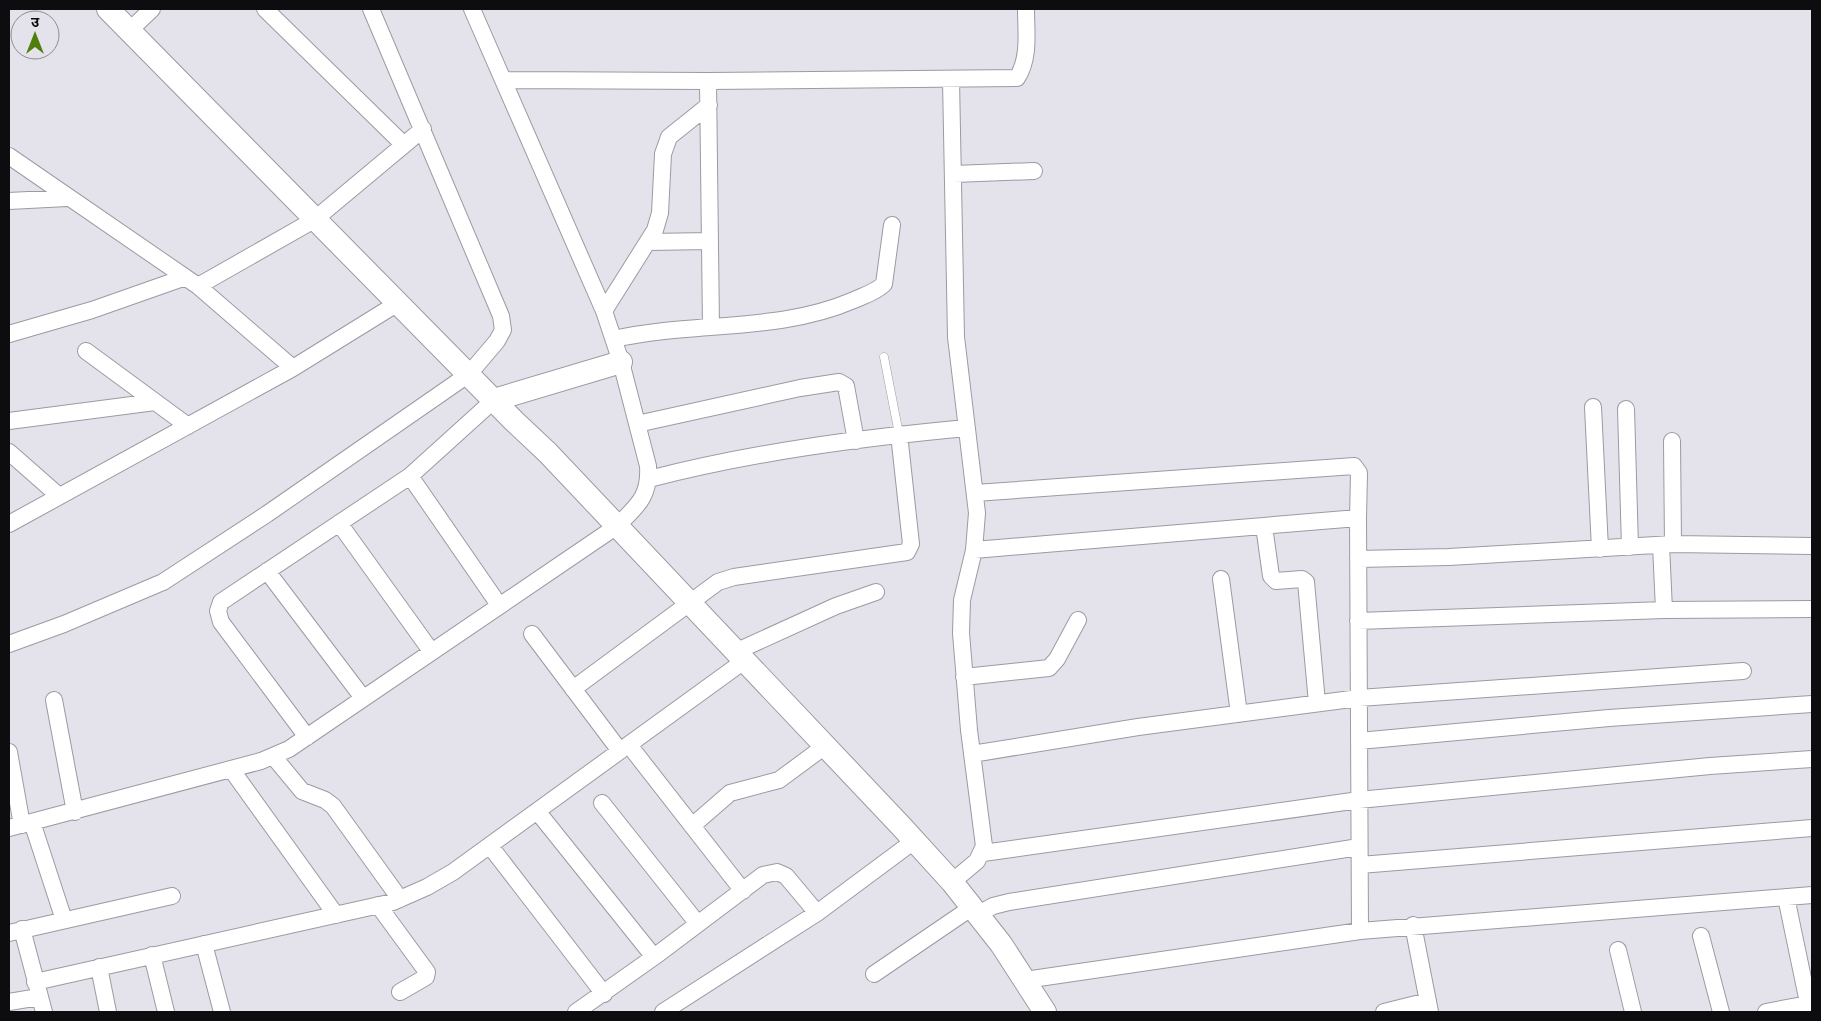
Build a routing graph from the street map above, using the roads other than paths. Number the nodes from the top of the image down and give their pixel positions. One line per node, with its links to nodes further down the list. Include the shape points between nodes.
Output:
1 (108, 9): 7 (main road)
2 (152, 9): 7 (street)
3 (265, 9): 13 (street)
4 (371, 9): 12 (street)
5 (472, 9): 8 (street)
6 (1026, 9): 9 (street, via 1026,57 1017,78)
7 (129, 31): 19 (main road)
8 (504, 80): 10 (street); 26 (street)
9 (951, 80): 10 (street); 16 (street)
10 (708, 81): 11 (street)
11 (709, 105): 21 (street); 22 (street, via 679,127 665,145 660,213)
12 (423, 129): 13 (street); 34 (street, via 501,316 502,330 497,341)
13 (404, 145): 19 (street)
14 (9, 156): 17 (street)
15 (1034, 171): 16 (street)
16 (954, 174): 42 (street, via 956,337)
17 (67, 198): 18 (street); 23 (street)
18 (9, 201)
19 (314, 220): 24 (street); 25 (main road)
20 (892, 226): 27 (street, via 886,278 878,289 844,304 797,318)
21 (710, 241): 22 (street); 27 (street)
22 (648, 242): 26 (street)
23 (182, 278): 24 (street); 28 (street, via 92,310)
24 (198, 286): 32 (street)
25 (398, 303): 32 (street); 34 (main road)
26 (604, 311): 29 (street)
27 (711, 327): 29 (street, via 648,331)
28 (9, 334)
29 (614, 339): 33 (street)
30 (86, 352): 36 (street)
31 (884, 357): 43 (lane)
32 (293, 368): 41 (street)
33 (624, 371): 35 (main road); 40 (street)
34 (469, 374): 35 (main road); 72 (street, via 163,582)
35 (494, 400): 47 (street); 54 (main road)
36 (155, 402): 39 (street); 41 (street)
37 (1593, 407): 59 (street)
38 (1626, 409): 58 (street)
39 (9, 421)
40 (637, 424): 44 (street, via 838,382 846,386); 48 (street)
41 (188, 426): 50 (street)
42 (967, 428): 43 (street); 49 (street)
43 (899, 434): 44 (street); 65 (street, via 911,544 907,552 734,577 718,582)
44 (856, 441): 48 (street, via 752,455)
45 (1672, 441): 56 (street)
46 (9, 452): 50 (street)
47 (410, 476): 52 (street); 66 (street)
48 (649, 479): 54 (street, via 641,502)
49 (975, 494): 51 (street, via 1354,466 1359,473); 60 (street)
50 (59, 496): 53 (street)
51 (1358, 518): 55 (street); 61 (street)
52 (339, 523): 62 (street); 73 (street)
53 (9, 524)
54 (617, 526): 65 (main road); 66 (street)
55 (1264, 526): 60 (street); 81 (street, via 1271,576 1276,581 1302,579 1306,582)
56 (1667, 545): 57 (street); 58 (street); 68 (street)
57 (1812, 546)
58 (1630, 547): 59 (street)
59 (1600, 549): 61 (street)
60 (974, 550): 76 (street, via 962,600)
61 (1358, 558): 70 (street)
62 (266, 571): 78 (street); 84 (street, via 222,602 218,611 222,622)
63 (1221, 579): 83 (street)
64 (876, 592): 74 (street, via 836,606)
65 (688, 602): 74 (main road); 77 (street)
66 (499, 605): 73 (street)
67 (1812, 609): 68 (street)
68 (1664, 610): 70 (street)
69 (1078, 620): 76 (street, via 1049,668)
70 (1358, 621): 79 (street)
71 (532, 634): 77 (street)
72 (9, 644)
73 (431, 652): 78 (street)
74 (740, 656): 86 (main road); 87 (street)
75 (1743, 671): 79 (street)
76 (964, 677): 89 (street)
77 (573, 689): 87 (street)
78 (363, 698): 84 (street)
79 (1359, 698): 81 (street); 85 (street)
80 (54, 700): 96 (street)
81 (1317, 704): 83 (street)
82 (1812, 704): 85 (street, via 1609,718)
83 (1239, 714): 89 (street)
84 (307, 736): 90 (street)
85 (1359, 741): 93 (street)
86 (825, 746): 98 (street, via 778,780 730,793); 100 (main road)
87 (624, 748): 95 (street); 98 (street)
88 (9, 752): 97 (street)
89 (972, 754): 103 (street)
90 (273, 756): 92 (street); 110 (street, via 302,791 333,806)
91 (1812, 759): 93 (street)
92 (231, 769): 96 (street); 114 (street)
93 (1359, 800): 102 (street); 103 (street)
94 (602, 803): 116 (street)
95 (538, 811): 101 (street); 124 (street)
96 (75, 812): 97 (street)
97 (21, 825): 115 (street)
98 (692, 826): 106 (street)
99 (1812, 828): 104 (street)
100 (914, 841): 105 (main road); 113 (street)
101 (490, 846): 110 (street, via 445,877); 129 (street)
102 (1359, 846): 104 (street); 112 (street, via 1009,902)
103 (983, 853): 105 (street)
104 (1360, 865): 119 (street)
105 (952, 882): 112 (main road)
106 (743, 891): 113 (street, via 763,875 776,872 786,876); 116 (street)
107 (1812, 895): 109 (street)
108 (172, 896): 115 (street)
109 (1786, 897): 117 (street); 133 (street)
110 (400, 899): 111 (street)
111 (378, 905): 114 (street); 128 (street, via 427,972 426,977)
112 (974, 911): 126 (street); 127 (main road)
113 (817, 913): 139 (street)
114 (336, 915): 121 (street)
115 (64, 920): 118 (street)
116 (698, 924): 124 (street)
117 (1413, 925): 119 (street); 132 (street)
118 (16, 931): 130 (street)
119 (1360, 931): 127 (street)
120 (1701, 936): 142 (street)
121 (204, 944): 123 (street); 137 (street)
122 (1618, 950): 141 (street)
123 (152, 955): 125 (street); 136 (street)
124 (654, 957): 129 (street)
125 (99, 967): 130 (street); 135 (street)
126 (874, 974)
127 (1025, 980): 134 (main road)
128 (400, 992)
129 (604, 994): 138 (street)
130 (39, 997): 131 (street)
131 (9, 1002)
132 (1429, 1006): 140 (street)
133 (1809, 1008): 143 (street)
134 (1038, 1010)
135 (108, 1012)
136 (166, 1012)
137 (222, 1012)
138 (576, 1012)
139 (663, 1012)
140 (1384, 1012)
141 (1632, 1012)
142 (1721, 1012)
143 (1766, 1012)

